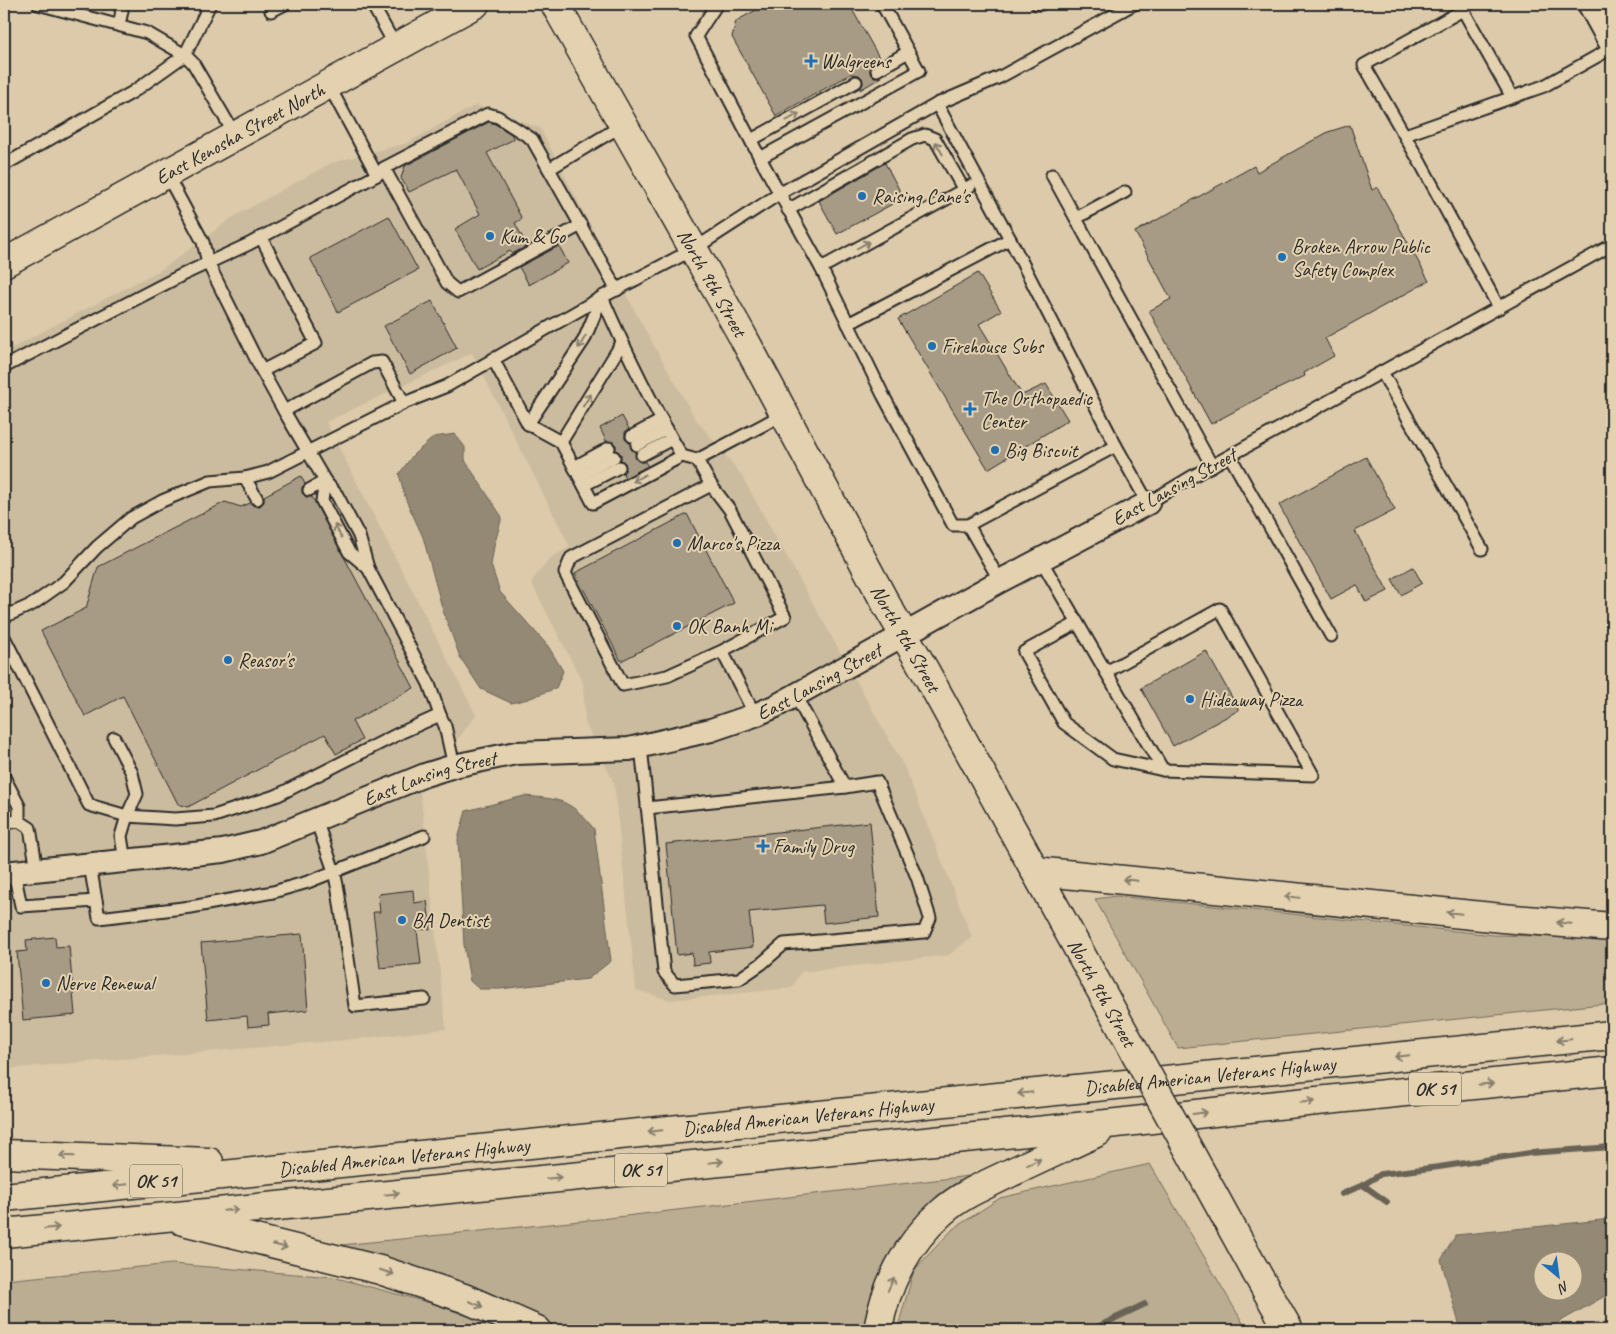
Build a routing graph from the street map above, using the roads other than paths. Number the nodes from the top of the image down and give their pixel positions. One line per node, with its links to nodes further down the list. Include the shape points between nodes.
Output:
1 (38, 4): 15 (lane)
2 (118, 4): 15 (lane, via 122,11)
3 (210, 4): 19 (lane)
4 (285, 4): 14 (lane)
5 (372, 4): 16 (lane)
6 (475, 4): 16 (main road, East Kenosha Street North)
7 (555, 4): 25 (main road, North 9th Street)
8 (717, 4): 28 (lane, via 696,36)
9 (882, 4): 18 (lane)
10 (1038, 4): 11 (lane)
11 (1041, 4)
12 (1134, 4): 24 (lane, via 1000,76)
13 (1589, 4): 17 (street)
14 (271, 11)
15 (119, 26): 19 (lane, via 148,33)
16 (396, 47): 22 (main road, East Kenosha Street North)
17 (1612, 47): 23 (lane, via 1544,86)
18 (908, 52): 20 (lane); 29 (lane, via 919,71)
19 (185, 55): 26 (lane, via 193,63); 30 (lane, via 133,92)
20 (877, 70)
21 (856, 82): 28 (lane, one-way to 21)
22 (328, 84): 26 (main road, East Kenosha Street North); 32 (lane)
23 (1512, 98): 27 (lane); 27 (lane, via 1463,10 1364,66)
24 (937, 104): 35 (lane); 38 (lane)
25 (624, 125): 31 (lane); 45 (main road, North 9th Street)
26 (235, 135): 33 (main road, East Kenosha Street North)
27 (1405, 135): 51 (lane)
28 (750, 140): 29 (lane)
29 (760, 158): 38 (lane)
30 (4, 165)
31 (549, 169): 32 (lane, via 532,139 488,114); 41 (lane)
32 (380, 172): 41 (lane, via 447,283 458,292); 42 (lane)
33 (166, 173): 46 (main road, East Kenosha Street North); 47 (lane, via 203,242)
34 (1052, 175): 40 (lane)
35 (978, 182): 36 (lane); 43 (lane)
36 (964, 190): 39 (lane, one-way to 39, via 935,139 925,135 912,139); 48 (lane, one-way to 36)
37 (1125, 192): 40 (lane)
38 (778, 194): 39 (lane); 45 (lane)
39 (788, 210): 48 (lane)
40 (1076, 218): 69 (lane)
41 (581, 225): 49 (lane)
42 (261, 237): 47 (lane); 56 (lane, via 316,343)
43 (1010, 239): 52 (lane); 64 (lane)
44 (1612, 245): 51 (lane, East Lansing Street)
45 (694, 249): 49 (lane); 60 (main road, North 9th Street)
46 (4, 263)
47 (208, 263): 55 (lane); 56 (lane)
48 (820, 268): 52 (lane)
49 (616, 290): 50 (lane)
50 (602, 297): 53 (lane); 54 (lane); 61 (lane, one-way to 61, via 584,340)
51 (1499, 308): 57 (lane, East Lansing Street)
52 (848, 324): 77 (lane, via 953,525)
53 (622, 343): 62 (lane); 63 (lane, one-way to 53)
54 (494, 359): 58 (lane, via 447,386); 61 (lane)
55 (4, 367)
56 (262, 371): 59 (lane)
57 (1382, 372): 67 (lane, East Lansing Street); 78 (lane)
58 (404, 403): 59 (lane, via 382,362 372,363); 65 (lane)
59 (284, 411): 65 (lane)
60 (784, 414): 68 (lane); 84 (main road, North 9th Street)
61 (528, 424): 63 (lane)
62 (667, 429): 62 (lane, via 637,445); 66 (lane)
63 (561, 442): 70 (lane)
64 (1116, 446): 76 (lane); 77 (lane)
65 (309, 452): 71 (lane, via 268,472); 72 (lane)
66 (682, 456): 68 (lane); 70 (lane, one-way to 70, via 593,503)
67 (1230, 456): 69 (lane, East Lansing Street); 85 (lane)
68 (697, 460): 73 (lane)
69 (1212, 466): 76 (lane, East Lansing Street)
70 (579, 476): 70 (lane, via 614,457)
71 (245, 478): 75 (lane); 82 (lane, via 210,481 162,501 132,518 97,547 64,582 33,604)
72 (325, 481): 74 (lane); 80 (lane, via 338,495 359,536); 80 (lane, one-way to 72, via 349,552 322,501)
73 (711, 485): 87 (lane, via 730,510 785,617); 87 (lane, via 571,558 565,573 623,684 667,676)
74 (308, 490)
75 (256, 499)
76 (1148, 503): 79 (street, East Lansing Street)
77 (968, 525): 81 (lane)
78 (1482, 549)
79 (1041, 560): 81 (street, East Lansing Street); 83 (lane)
80 (368, 568): 91 (lane, via 429,684)
81 (1000, 581): 84 (street, East Lansing Street)
82 (4, 617)
83 (1077, 623): 88 (lane); 95 (lane, via 1024,652 1064,723 1113,759)
84 (904, 634): 89 (street, East Lansing Street); 108 (main road, North 9th Street)
85 (1330, 636)
86 (4, 638): 99 (lane, via 89,805)
87 (722, 651): 90 (lane)
88 (1106, 672): 95 (lane); 95 (lane, via 1220,609 1313,775)
89 (795, 695): 90 (street, East Lansing Street); 97 (lane)
90 (755, 714): 93 (street, East Lansing Street, via 711,730)
91 (440, 715): 94 (lane); 99 (lane, via 278,795 214,816 175,820)
92 (114, 738): 99 (lane, via 132,773 137,794)
93 (641, 746): 94 (street, East Lansing Street, via 516,753); 98 (lane)
94 (454, 766): 100 (street, East Lansing Street)
95 (1162, 770)
96 (4, 777): 101 (lane, via 19,806)
97 (845, 787): 98 (lane); 98 (lane, via 877,782 917,877 930,918 924,932 784,944 739,979 730,980 675,985 664,972)
98 (648, 808)
99 (127, 816): 104 (lane, via 121,836)
100 (316, 820): 104 (street, East Lansing Street, via 261,842 223,851); 107 (lane)
101 (19, 821): 102 (lane); 106 (lane, via 30,828)
102 (4, 823)
103 (424, 836): 107 (lane)
104 (125, 861): 105 (street, East Lansing Street)
105 (90, 865): 106 (street, East Lansing Street); 110 (lane)
106 (37, 870): 109 (street, East Lansing Street)
107 (334, 871): 110 (lane, via 273,892 191,907 99,918); 112 (lane, via 354,1006)
108 (1035, 871): 111 (main road, one-way to 108); 123 (main road, North 9th Street, bridge)
109 (9, 873): 110 (lane, via 21,906)
110 (96, 901)
111 (1612, 927)
112 (424, 999)
113 (1612, 1035): 117 (main road, Disabled American Veterans Highway / OK 51, one-way to 117)
114 (1612, 1071): 115 (main road, Disabled American Veterans Highway / OK 51, one-way to 114)
115 (1117, 1123): 119 (main road, Disabled American Veterans Highway / OK 51, one-way to 115); 122 (main road, one-way to 115, via 881,1310 897,1270 924,1230 943,1211 966,1195)
116 (4, 1154): 117 (main road, one-way to 116)
117 (308, 1166): 118 (main road, Disabled American Veterans Highway / OK 51, one-way to 118)
118 (4, 1197)
119 (165, 1217): 120 (main road, Disabled American Veterans Highway / OK 51, one-way to 119); 121 (main road, one-way to 121, via 380,1270 464,1298)
120 (4, 1233)
121 (537, 1330)
122 (878, 1330)
123 (1289, 1330)

